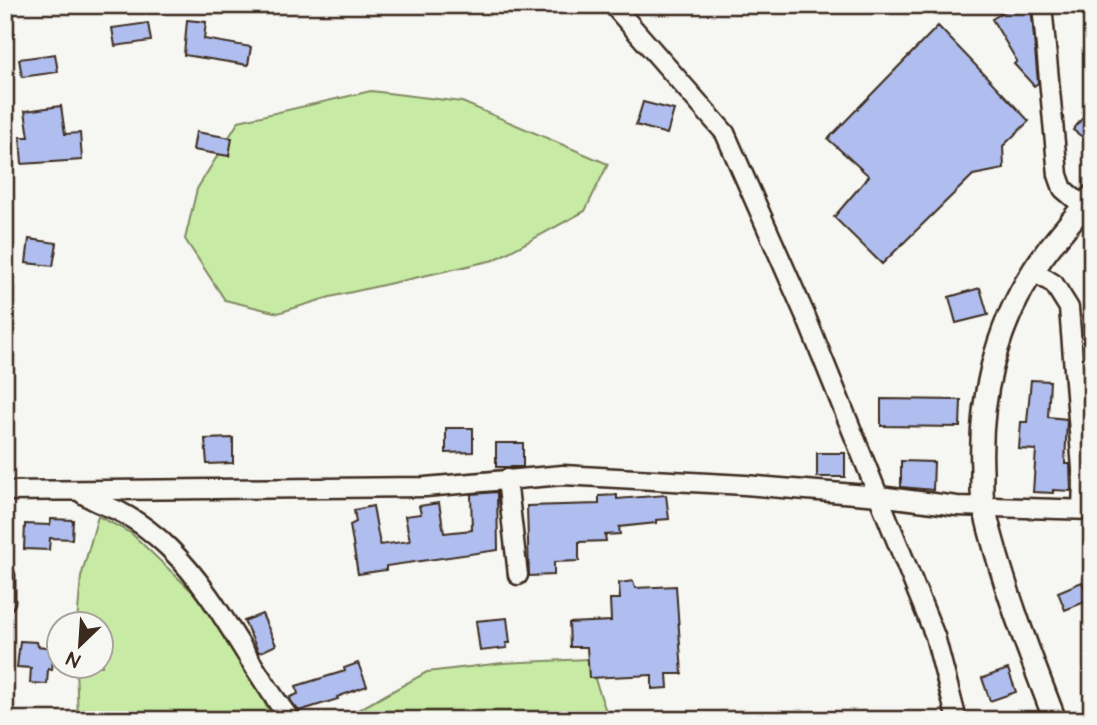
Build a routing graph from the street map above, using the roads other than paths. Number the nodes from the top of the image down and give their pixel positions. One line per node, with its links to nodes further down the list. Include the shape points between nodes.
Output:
1 (613, 5): 10 (street, via 725,132)
2 (1042, 5): 3 (street, via 1058,175 1063,189)
3 (1087, 201): 4 (street)
4 (1033, 271): 6 (street, via 1054,284 1069,308); 11 (street, via 997,349 985,396)
5 (1092, 360): 6 (street)
6 (1074, 370): 12 (street)
7 (507, 479): 9 (street, via 425,487); 10 (street, via 563,475 674,480); 13 (street)
8 (5, 491): 9 (street)
9 (79, 491): 16 (street, via 89,500 123,513 167,546 192,572)
10 (879, 496): 11 (street); 17 (street, via 935,636)
11 (983, 505): 12 (street); 18 (street, via 1016,618)
12 (1087, 510)
13 (518, 575)
14 (5, 576): 15 (street)
15 (5, 601)
16 (291, 720)
17 (957, 720)
18 (1055, 720)

